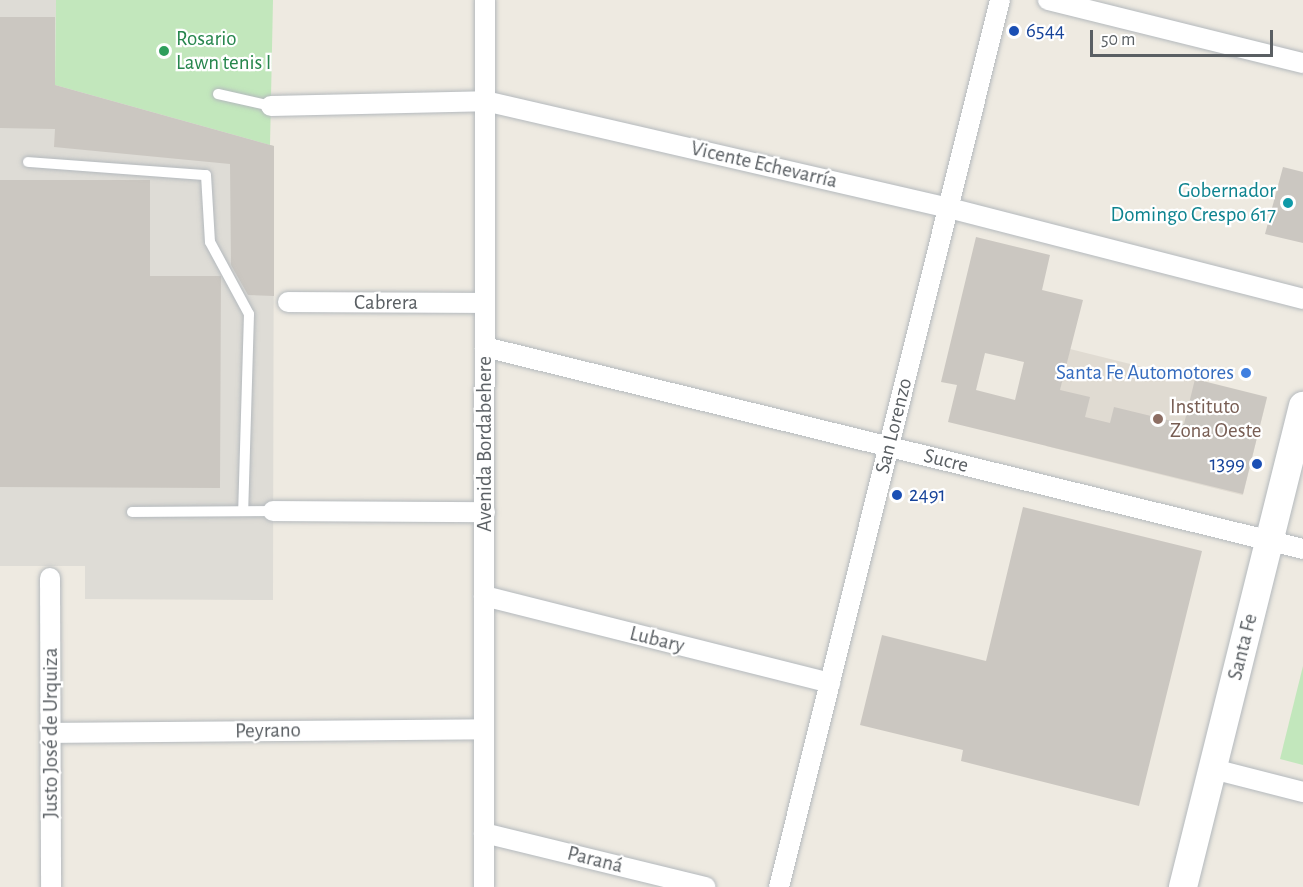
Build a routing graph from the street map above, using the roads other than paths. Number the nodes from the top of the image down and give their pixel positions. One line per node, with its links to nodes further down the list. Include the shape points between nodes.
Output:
1 (485, 0): 6 (street, Avenida Bordabehere)
2 (1000, 0): 9 (street, San Lorenzo)
3 (1048, 0): 4 (street)
4 (1303, 63)
5 (218, 94): 7 (lane, Vicente Echevarría)
6 (485, 101): 7 (street, Vicente Echevarría); 9 (street, Vicente Echevarría); 12 (street, Avenida Bordabehere)
7 (271, 106)
8 (28, 162): 18 (lane, via 206,175 210,242 249,314)
9 (949, 208): 10 (street, Vicente Echevarría); 15 (street, San Lorenzo)
10 (1303, 299)
11 (288, 302): 12 (street, Cabrera)
12 (484, 303): 13 (street, Avenida Bordabehere)
13 (485, 346): 15 (street, Sucre); 19 (street, Avenida Bordabehere)
14 (1303, 406): 20 (main road, Santa Fe)
15 (889, 447): 20 (street, Sucre); 24 (street, San Lorenzo)
16 (273, 511): 18 (lane); 19 (street)
17 (132, 512): 18 (lane)
18 (243, 512)
19 (484, 512): 23 (street, Avenida Bordabehere)
20 (1270, 541): 21 (street, Sucre); 27 (main road, Santa Fe)
21 (1303, 549)
22 (50, 578): 26 (street, Justo José de Urquiza)
23 (484, 596): 24 (street, Lubary); 25 (street, Avenida Bordabehere)
24 (830, 683): 33 (street, San Lorenzo)
25 (484, 729): 26 (street, Peyrano); 29 (street, Avenida Bordabehere)
26 (51, 733): 30 (street, Justo José de Urquiza)
27 (1213, 769): 28 (street); 34 (main road, Santa Fe)
28 (1303, 792)
29 (484, 833): 31 (street, Avenida Bordabehere); 32 (street, Paraná)
30 (51, 887)
31 (484, 887)
32 (706, 887)
33 (779, 887)
34 (1183, 887)

